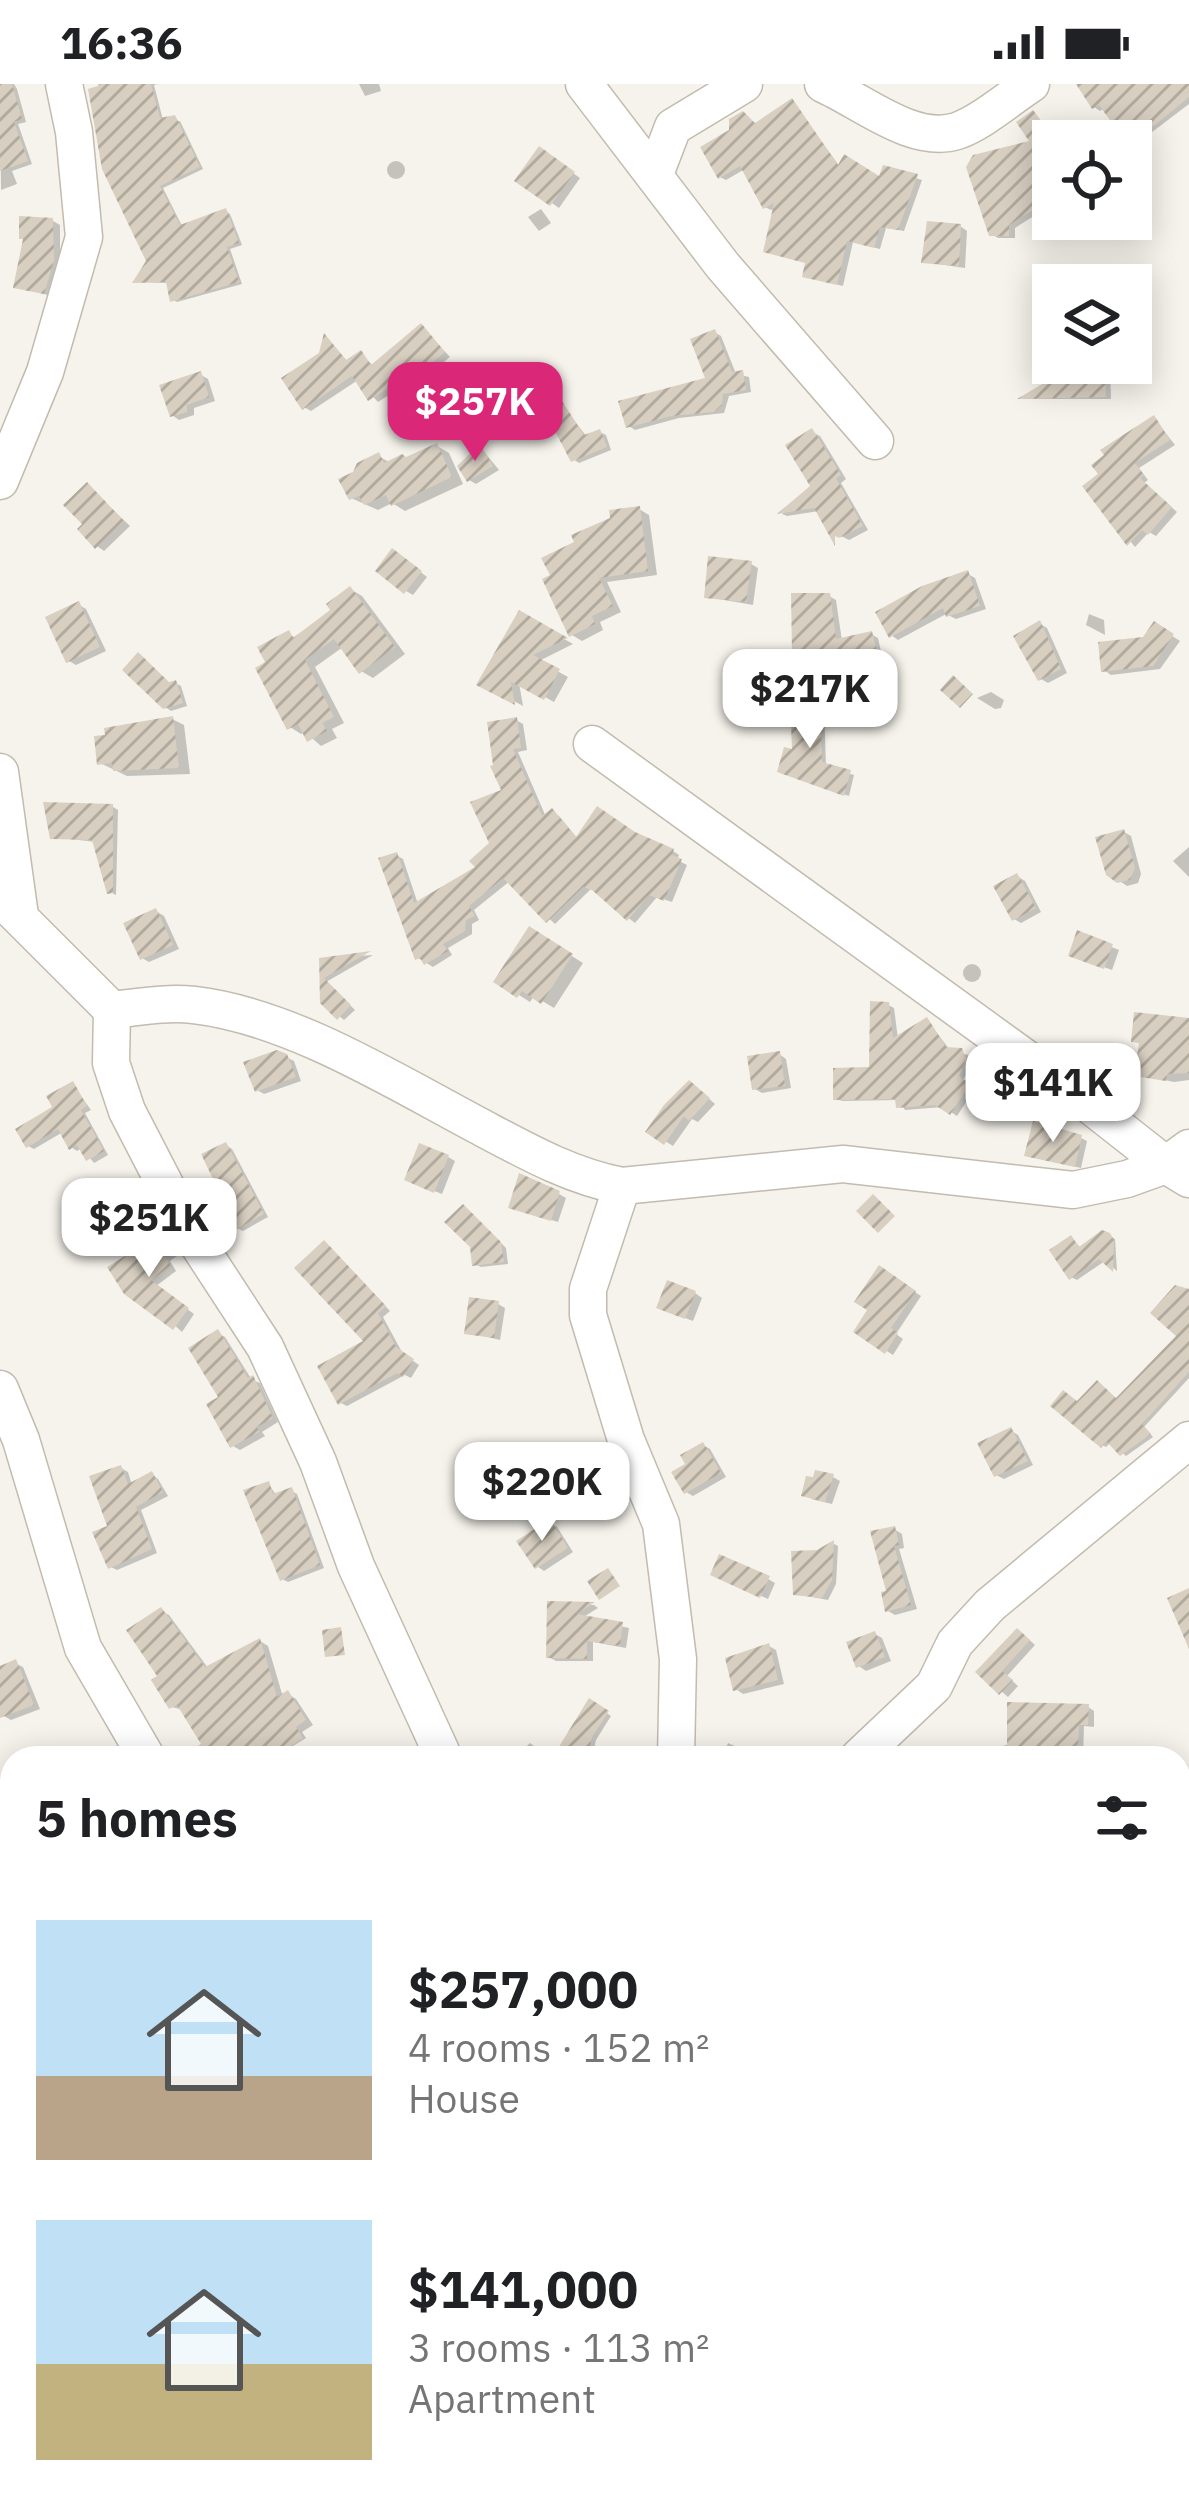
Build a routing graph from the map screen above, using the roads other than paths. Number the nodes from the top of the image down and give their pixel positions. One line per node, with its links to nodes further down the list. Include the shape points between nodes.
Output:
1 (64, 84): 8 (street, via 84,237 45,372)
2 (584, 84): 6 (street)
3 (744, 84): 6 (street, via 674,127)
4 (823, 84): 5 (street, via 933,134 959,130)
5 (1031, 84)
6 (655, 174): 7 (street, via 723,266)
7 (875, 441)
8 (0, 481)
9 (592, 744): 13 (street)
10 (0, 772): 11 (street)
11 (10, 907): 12 (street)
12 (112, 1010): 14 (street, via 190,1004 246,1014 556,1168); 18 (street, via 111,1064 127,1111 188,1229 266,1346)
13 (1181, 1164): 14 (street, via 1073,1190 843,1164)
14 (622, 1186): 19 (street, via 587,1289 588,1316 661,1524 678,1659)
15 (0, 1389): 17 (street, via 83,1648)
16 (1189, 1440): 20 (street, via 990,1605 955,1643 934,1686)
17 (140, 1746)
18 (438, 1746)
19 (676, 1746)
20 (872, 1746)

